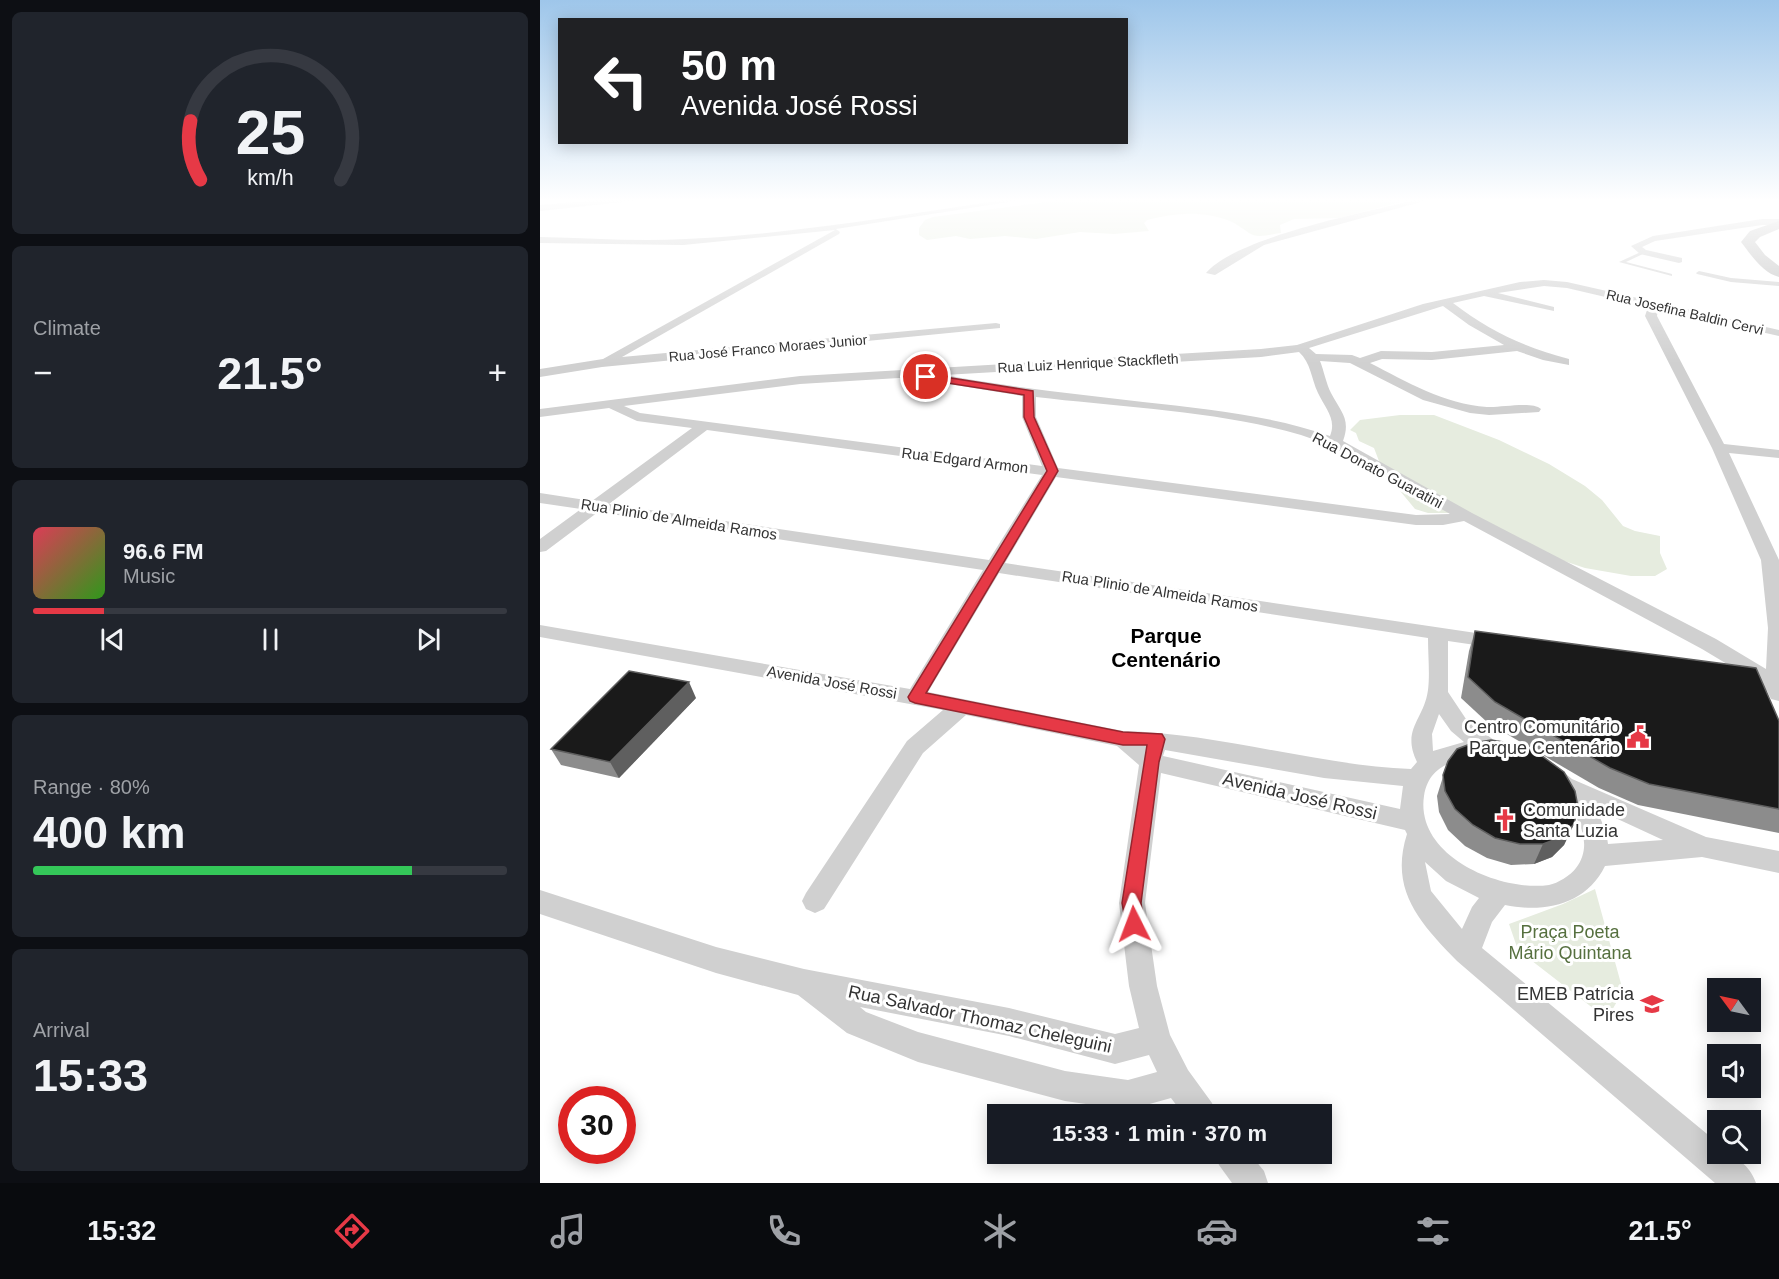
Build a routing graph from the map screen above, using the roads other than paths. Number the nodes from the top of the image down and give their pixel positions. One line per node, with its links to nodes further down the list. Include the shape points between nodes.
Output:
1 (796, 254): 24 (street)
2 (1244, 254): 7 (street, via 1220,264)
3 (1638, 254): 10 (lane, via 1621,262)
4 (1653, 254): 6 (street)
5 (1757, 254): 9 (street)
6 (1679, 260)
7 (1211, 273)
8 (1699, 273): 12 (lane)
9 (1779, 273)
10 (1670, 275)
11 (1556, 283): 13 (street, Rua Luiz Henrique Stackfleth, via 1520,285); 15 (street, Rua Josefina Baldin Cervi)
12 (1779, 284)
13 (1484, 294): 14 (street, Rua Luiz Henrique Stackfleth); 16 (street)
14 (1445, 302): 19 (street, Rua Luiz Henrique Stackfleth); 20 (street, via 1473,324)
15 (1653, 305): 18 (street, Rua Josefina Baldin Cervi); 33 (street, via 1651,316)
16 (1550, 309)
17 (996, 326): 24 (street, Rua José Franco Moraes Junior)
18 (1779, 333)
19 (1299, 348): 21 (street); 26 (street, Rua Luiz Henrique Stackfleth, via 1199,358)
20 (1515, 348): 22 (street, via 1432,356 1387,355); 23 (street)
21 (1313, 357): 22 (street, via 1344,357); 32 (street, via 1324,392 1336,411 1340,429)
22 (1362, 362): 29 (street, via 1428,397 1458,406 1489,411)
23 (1565, 362)
24 (602, 363): 25 (street, Rua José Franco Moraes Junior)
25 (540, 373)
26 (904, 373): 27 (street, Rua Donato Guaratini); 28 (street, Rua Luiz Henrique Stackfleth)
27 (1029, 393): 32 (street, Rua Donato Guaratini, via 1227,415 1305,432); 35 (street, via 1029,417)
28 (610, 403): 30 (street, Rua Luiz Henrique Stackfleth); 31 (street, Rua Edgard Armon, via 638,417)
29 (1534, 409)
30 (540, 413)
31 (704, 426): 35 (street, Rua Edgard Armon); 37 (street)
32 (1335, 443): 38 (street, Rua Donato Guaratini)
33 (1719, 448): 34 (street); 45 (street, via 1770,560)
34 (1779, 454)
35 (1052, 471): 38 (street, Rua Edgard Armon, via 1416,520); 40 (street)
36 (540, 498): 37 (street, Rua Plinio de Almeida Ramos)
37 (595, 506): 39 (street); 40 (street, Rua Plinio de Almeida Ramos)
38 (1466, 516): 45 (street, Rua Donato Guaratini, via 1709,644)
39 (540, 547)
40 (996, 566): 42 (street, Rua Plinio de Almeida Ramos); 47 (street)
41 (540, 630): 47 (street, Avenida José Rossi)
42 (1438, 633): 43 (street, Rua Plinio de Almeida Ramos); 46 (street)
43 (1519, 646)
44 (1718, 676): 45 (street)
45 (1778, 689)
46 (1438, 692): 50 (street, via 1450,717); 51 (street, via 1421,734)
47 (915, 697): 48 (street, Avenida José Rossi)
48 (961, 707): 49 (street, Avenida José Rossi, via 1123,739); 58 (street, via 915,747)
49 (1154, 750): 51 (street, Avenida José Rossi, via 1383,777); 53 (street, Avenida José Rossi); 62 (street, via 1132,903 1143,986)
50 (1492, 750): 51 (street, via 1447,754); 52 (street, via 1545,769)
51 (1423, 771): 53 (street, via 1411,798)
52 (1567, 786): 54 (street); 55 (street, via 1586,808 1596,832)
53 (1417, 829): 57 (street, via 1438,860 1466,880); 60 (street, via 1413,859 1416,889 1438,924)
54 (1703, 847): 55 (street); 56 (street)
55 (1595, 856): 57 (street, via 1584,878 1562,892 1532,898)
56 (1779, 862)
57 (1499, 893): 60 (street, via 1481,915)
58 (815, 901)
59 (540, 902): 61 (street, Rua Salvador Thomaz Cheleguini, via 716,960)
60 (1467, 952): 67 (street)
61 (804, 983): 62 (street, Rua Salvador Thomaz Cheleguini, via 1009,1022 1114,1049); 63 (street, Rua Salvador Thomaz Cheleguini, via 857,1023 918,1047 1065,1086 1128,1095)
62 (1156, 1040): 63 (street)
63 (1177, 1081): 64 (street)
64 (1194, 1104)
65 (1238, 1164): 66 (street)
66 (1252, 1183)
67 (1740, 1183)

